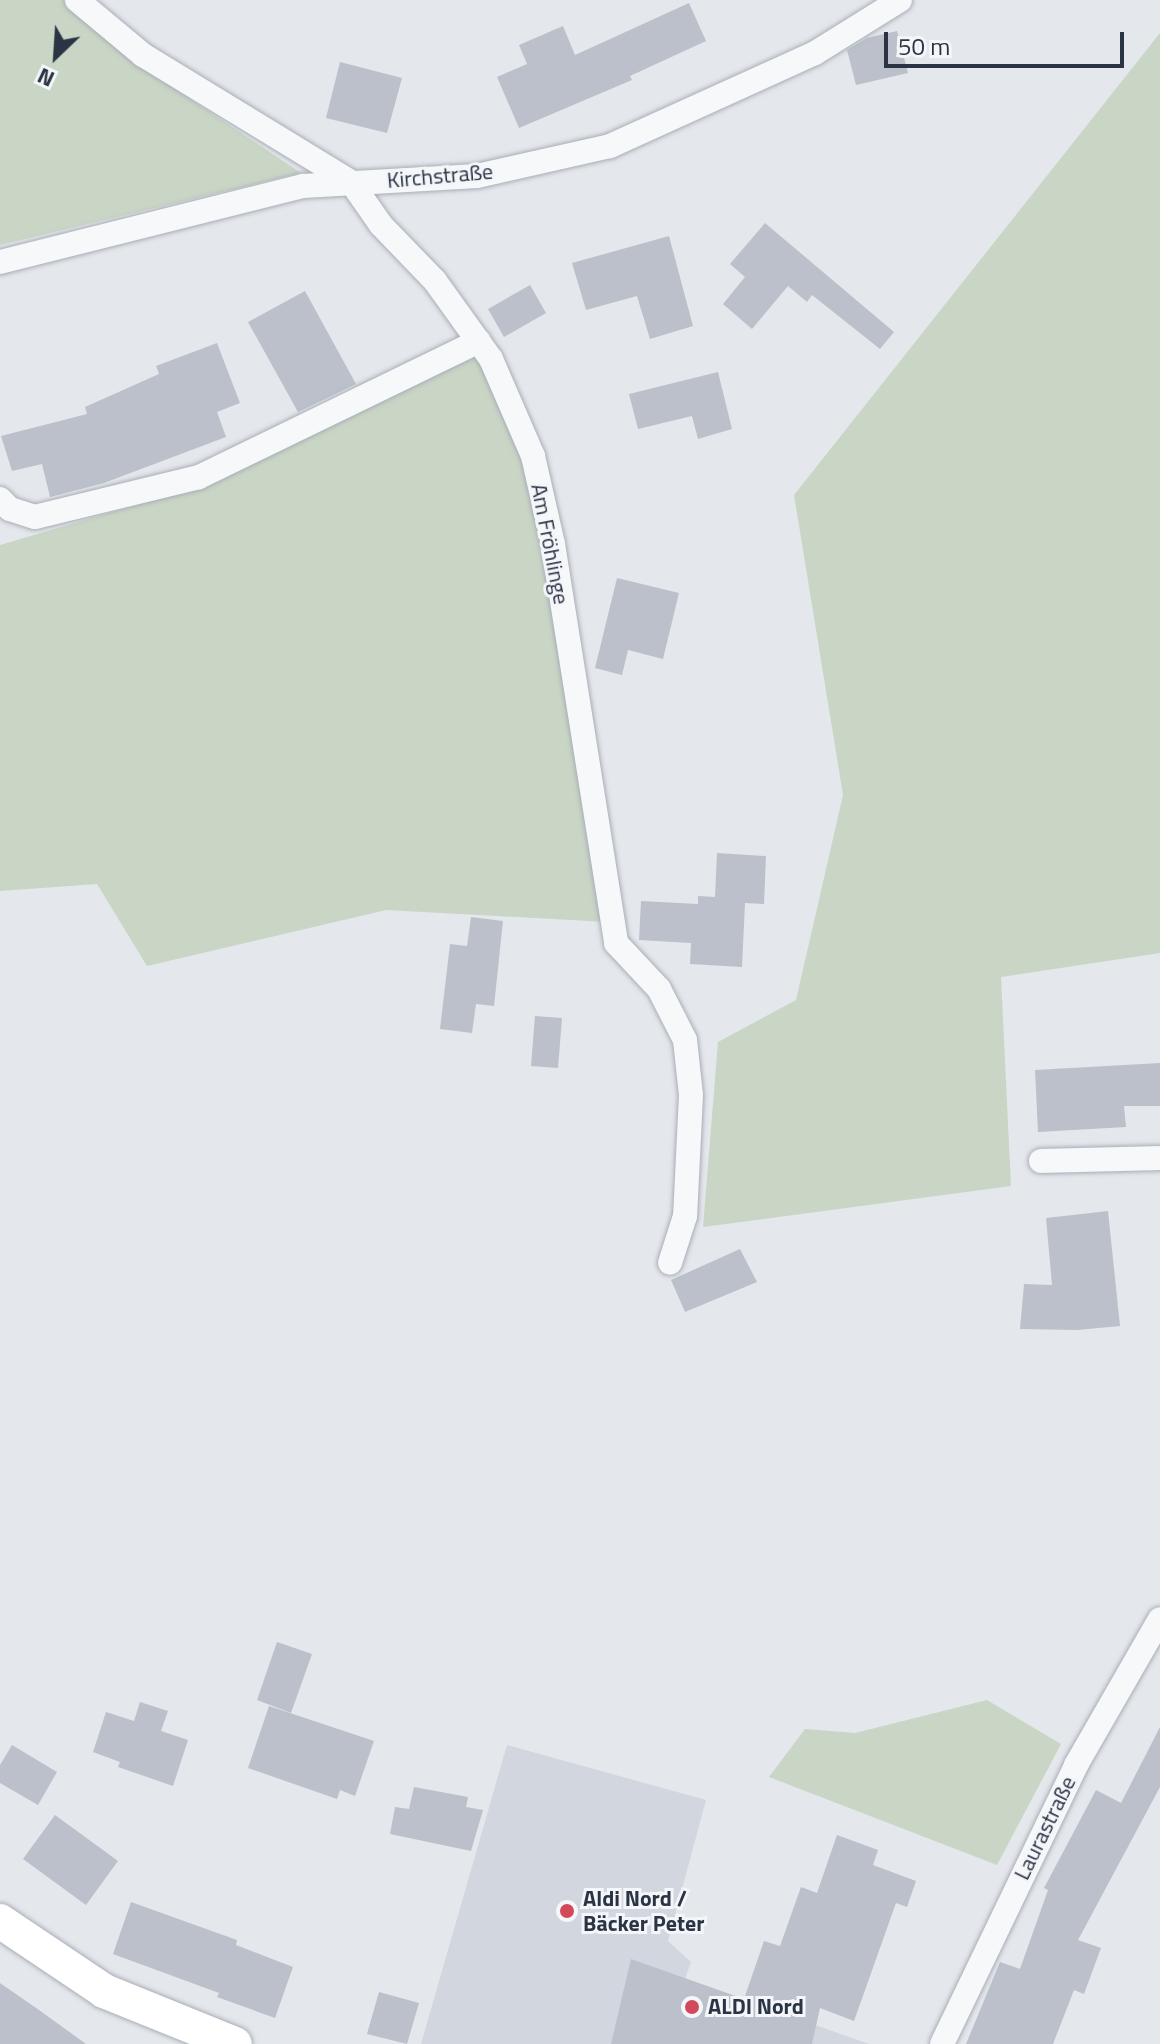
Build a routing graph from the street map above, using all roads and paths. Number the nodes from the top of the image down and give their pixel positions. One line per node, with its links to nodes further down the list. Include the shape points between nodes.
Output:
1 (77, 0): 3 (street, Am Fröhlinge, via 143,55)
2 (900, 0): 3 (street, Kirchstraße, via 815,53 610,146 477,176)
3 (351, 182): 4 (street, Kirchstraße, via 303,186); 5 (street, Am Fröhlinge)
4 (0, 262)
5 (479, 341): 6 (street, via 199,477 35,517 10,509); 9 (street, Am Fröhlinge, via 533,456 553,544 616,943 659,989 685,1040 691,1095 685,1216)
6 (0, 499)
7 (1160, 1158): 8 (street)
8 (1041, 1161)
9 (670, 1263)
10 (1160, 1619): 13 (street, Laurastraße, via 1076,1765)
11 (0, 1921): 12 (main road, via 94,1986)
12 (235, 2044)
13 (942, 2044)

